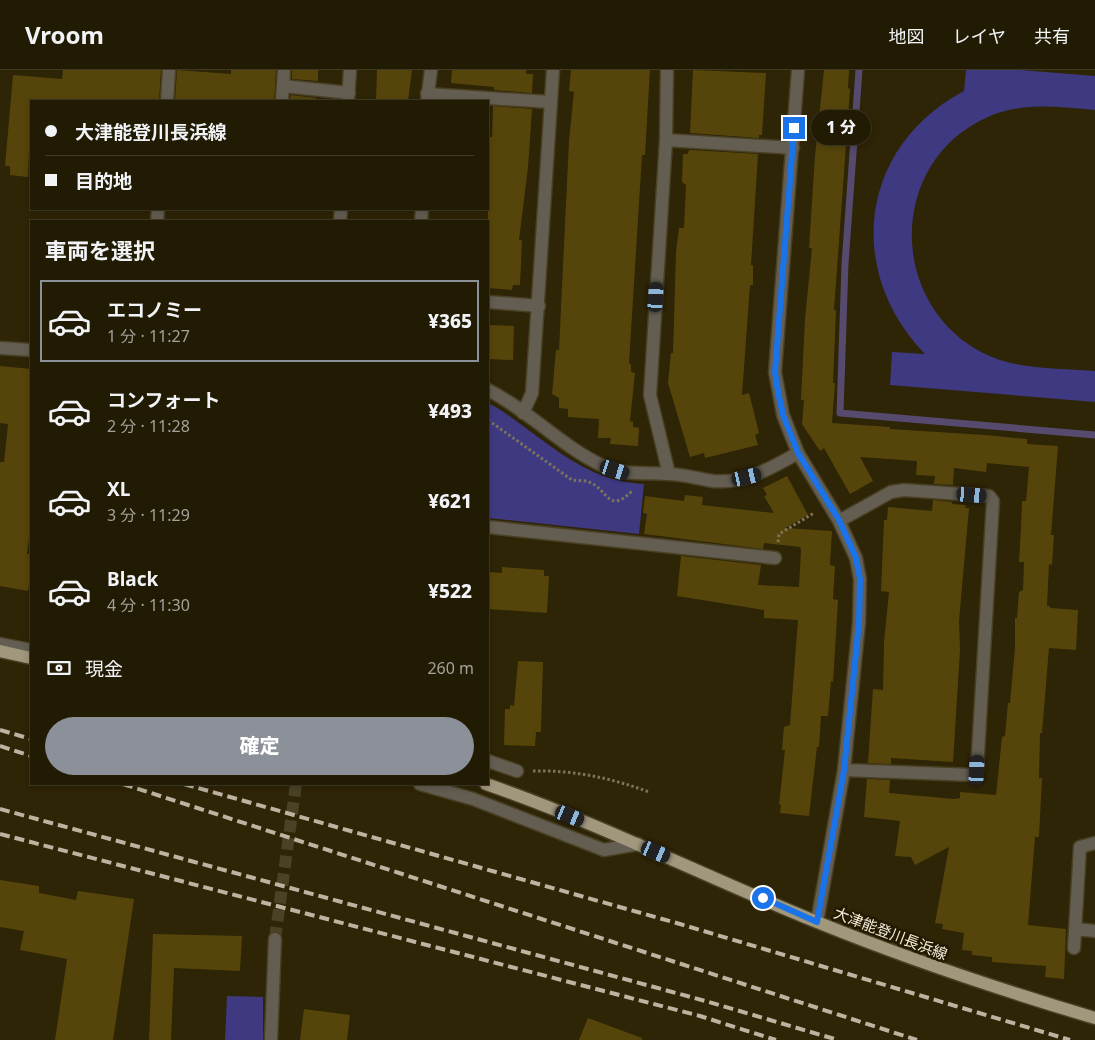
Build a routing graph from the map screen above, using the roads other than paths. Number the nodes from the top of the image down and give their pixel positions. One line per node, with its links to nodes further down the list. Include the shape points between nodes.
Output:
1 (169, 70): 11 (street)
2 (284, 70): 8 (street)
3 (350, 70): 9 (street)
4 (431, 70): 10 (street)
5 (553, 70): 15 (street)
6 (667, 70): 16 (street)
7 (798, 70): 17 (street)
8 (283, 86): 9 (street); 12 (street)
9 (348, 97)
10 (427, 98): 13 (street)
11 (167, 100)
12 (282, 100)
13 (488, 100)
14 (489, 100): 15 (street)
15 (550, 102): 19 (street)
16 (666, 140): 17 (street); 25 (street, via 650,395)
17 (793, 148): 24 (street, via 775,372 783,415)
18 (489, 302): 19 (street)
19 (538, 306): 23 (street, via 532,393)
20 (0, 348): 21 (street)
21 (30, 350)
22 (489, 391): 23 (street)
23 (524, 413): 25 (street, via 602,466 628,474)
24 (798, 453): 25 (street, via 758,475 736,480 715,481); 26 (street)
25 (669, 474)
26 (839, 520): 34 (street, via 856,558 860,579 859,623); 34 (street, via 891,492 904,490 988,496 993,501 977,770 972,775)
27 (489, 527): 28 (street)
28 (775, 558)
29 (0, 644): 31 (street)
30 (0, 650): 32 (main road)
31 (30, 650)
32 (30, 658)
33 (489, 761): 35 (street)
34 (844, 770): 40 (street)
35 (517, 771)
36 (424, 785): 39 (street, via 473,799 604,850)
37 (489, 785): 39 (main road, 大津能登川長浜線)
38 (1095, 843): 41 (street, via 1080,847)
39 (638, 844): 40 (main road, 大津能登川長浜線)
40 (817, 922): 45 (main road, 大津能登川長浜線, via 978,983)
41 (1075, 929): 42 (street); 44 (street)
42 (1095, 931)
43 (275, 939): 46 (street)
44 (1074, 948)
45 (1095, 1018)
46 (271, 1040)

